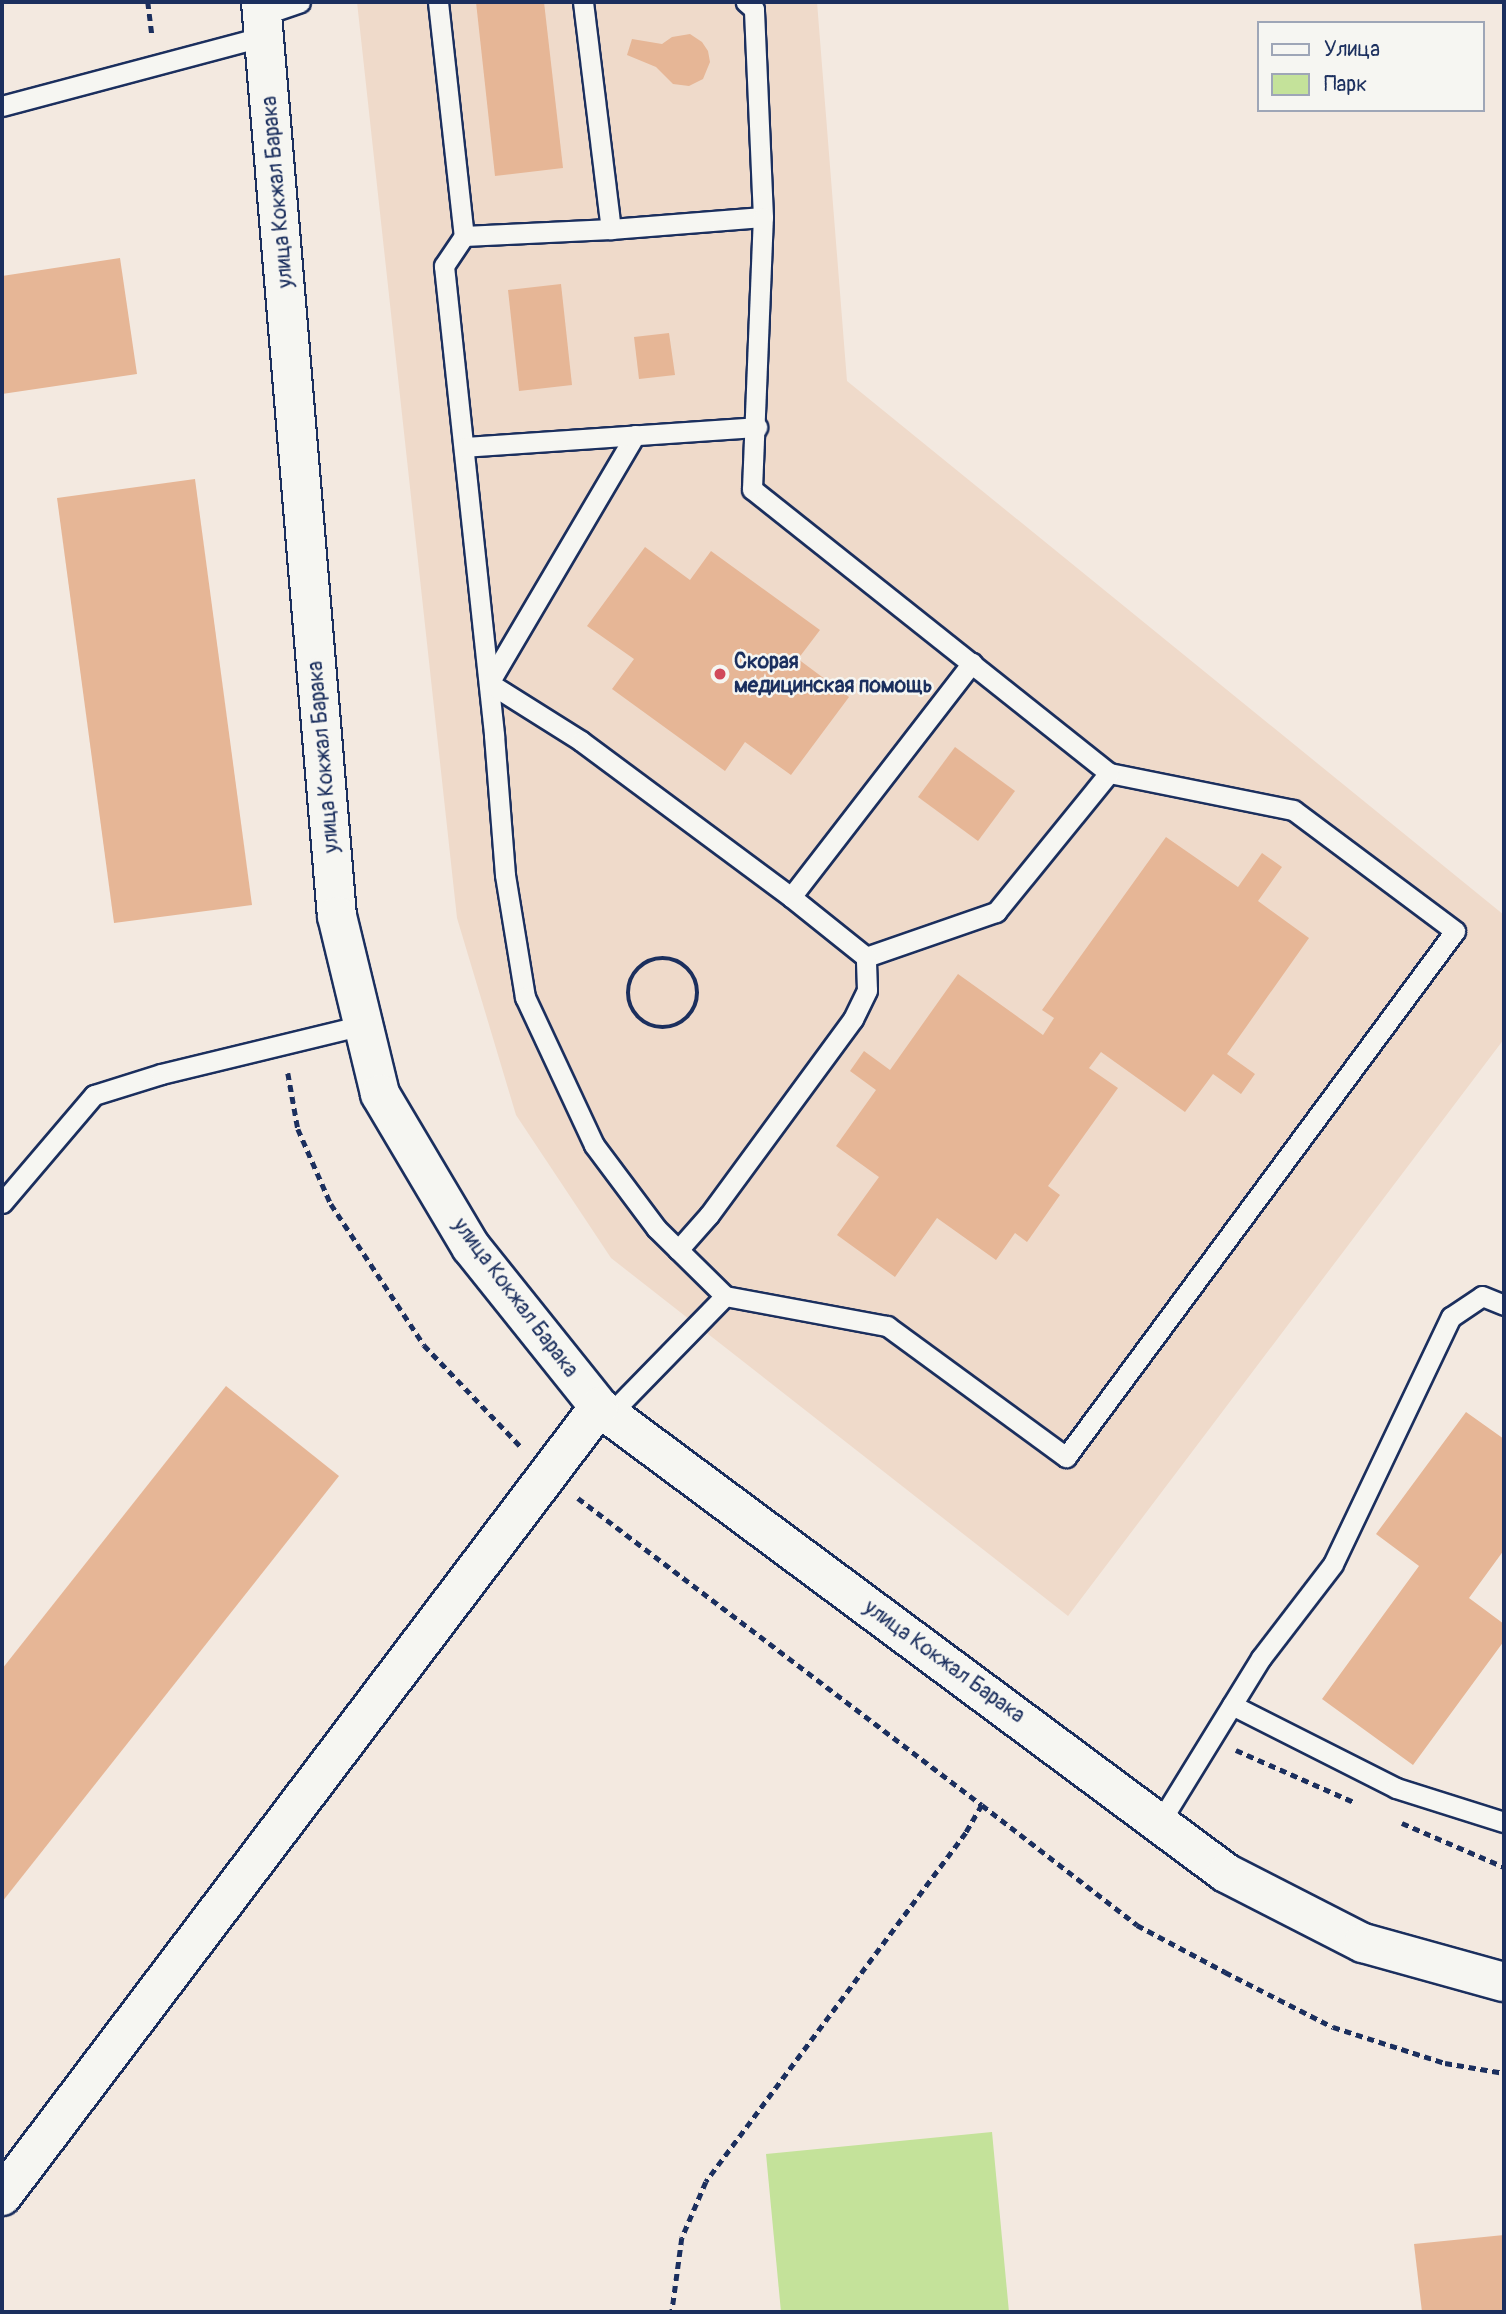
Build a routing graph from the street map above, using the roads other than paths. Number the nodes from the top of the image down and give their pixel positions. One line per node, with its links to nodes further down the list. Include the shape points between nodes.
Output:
1 (300, 2): 5 (lane)
2 (438, 2): 9 (lane)
3 (584, 2): 8 (lane)
4 (746, 2): 7 (lane, via 754,9)
5 (263, 18): 6 (lane); 18 (street, улица Кокжал Барака, via 337,916)
6 (2, 106)
7 (763, 217): 8 (lane); 10 (lane)
8 (611, 229): 9 (lane)
9 (464, 236): 12 (lane, via 444,266)
10 (757, 427): 11 (lane); 13 (lane, via 752,489)
11 (635, 435): 12 (lane); 14 (lane)
12 (464, 447): 14 (lane)
13 (972, 663): 15 (lane); 16 (lane)
14 (489, 684): 16 (lane, via 581,741); 20 (lane, via 505,875 524,997 594,1145)
15 (1109, 773): 17 (lane, via 996,912); 21 (lane, via 1293,810 1455,931 1066,1457 887,1326)
16 (792, 897): 17 (lane)
17 (866, 957): 20 (lane, via 867,990 853,1019 709,1215)
18 (363, 1025): 19 (lane, via 94,1095); 23 (street, улица Кокжал Барака, via 380,1094 471,1247)
19 (2, 1203)
20 (678, 1250): 21 (lane)
21 (725, 1296): 23 (lane)
22 (1504, 1305): 24 (lane, via 1482,1296 1451,1317 1333,1564 1261,1658)
23 (604, 1411): 25 (street, улица Кокжал Барака); 28 (street, via 548,1475)
24 (1232, 1705): 25 (lane); 26 (lane, via 1396,1788)
25 (1160, 1822): 27 (street, улица Кокжал Барака, via 1227,1873 1363,1943)
26 (1504, 1822)
27 (1504, 1982)
28 (2, 2196)

